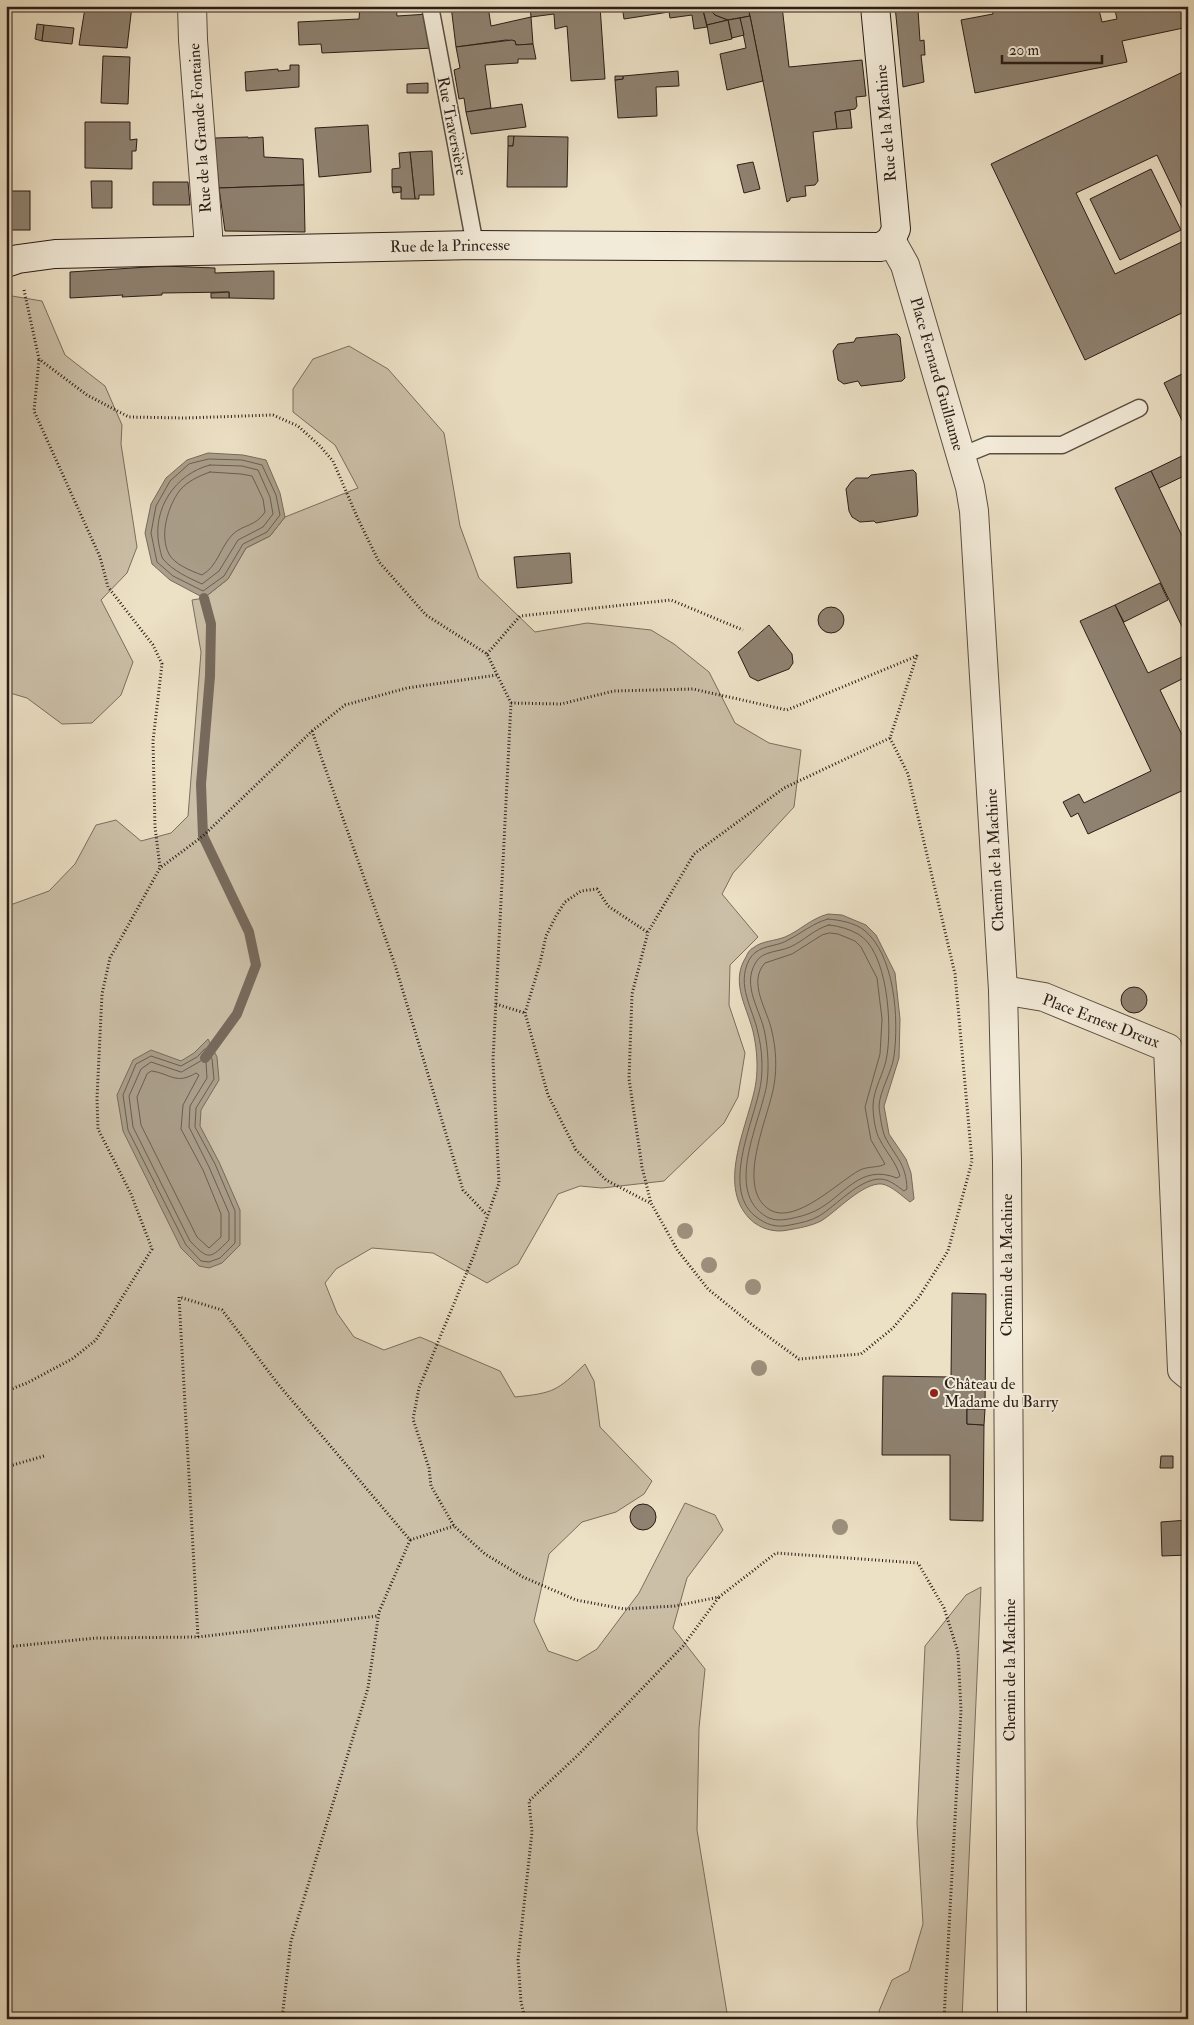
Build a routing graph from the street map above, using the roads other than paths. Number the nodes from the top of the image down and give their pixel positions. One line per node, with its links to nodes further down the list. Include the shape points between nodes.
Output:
1 (192, 6): 6 (street, Rue de la Grande Fontaine)
2 (430, 6): 5 (lane, Rue Traversière)
3 (875, 6): 4 (street, Rue de la Machine, via 896,229)
4 (891, 240): 5 (street, Rue de la Princesse, via 881,247); 9 (street, Place Fernard Guillaume, via 905,265)
5 (475, 245): 6 (street, Rue de la Princesse)
6 (208, 250): 7 (street, Rue de la Princesse, via 55,254)
7 (12, 261)
8 (1139, 408): 9 (lane, via 1062,445 988,445)
9 (961, 456): 10 (street, Place Fernard Guillaume)
10 (974, 511): 11 (street, Chemin de la Machine)
11 (1003, 990): 12 (street, Place Ernest Dreux, via 1044,997 1168,1048 1182,1370); 13 (street, Chemin de la Machine)
12 (1188, 1376)
13 (1012, 2019)

